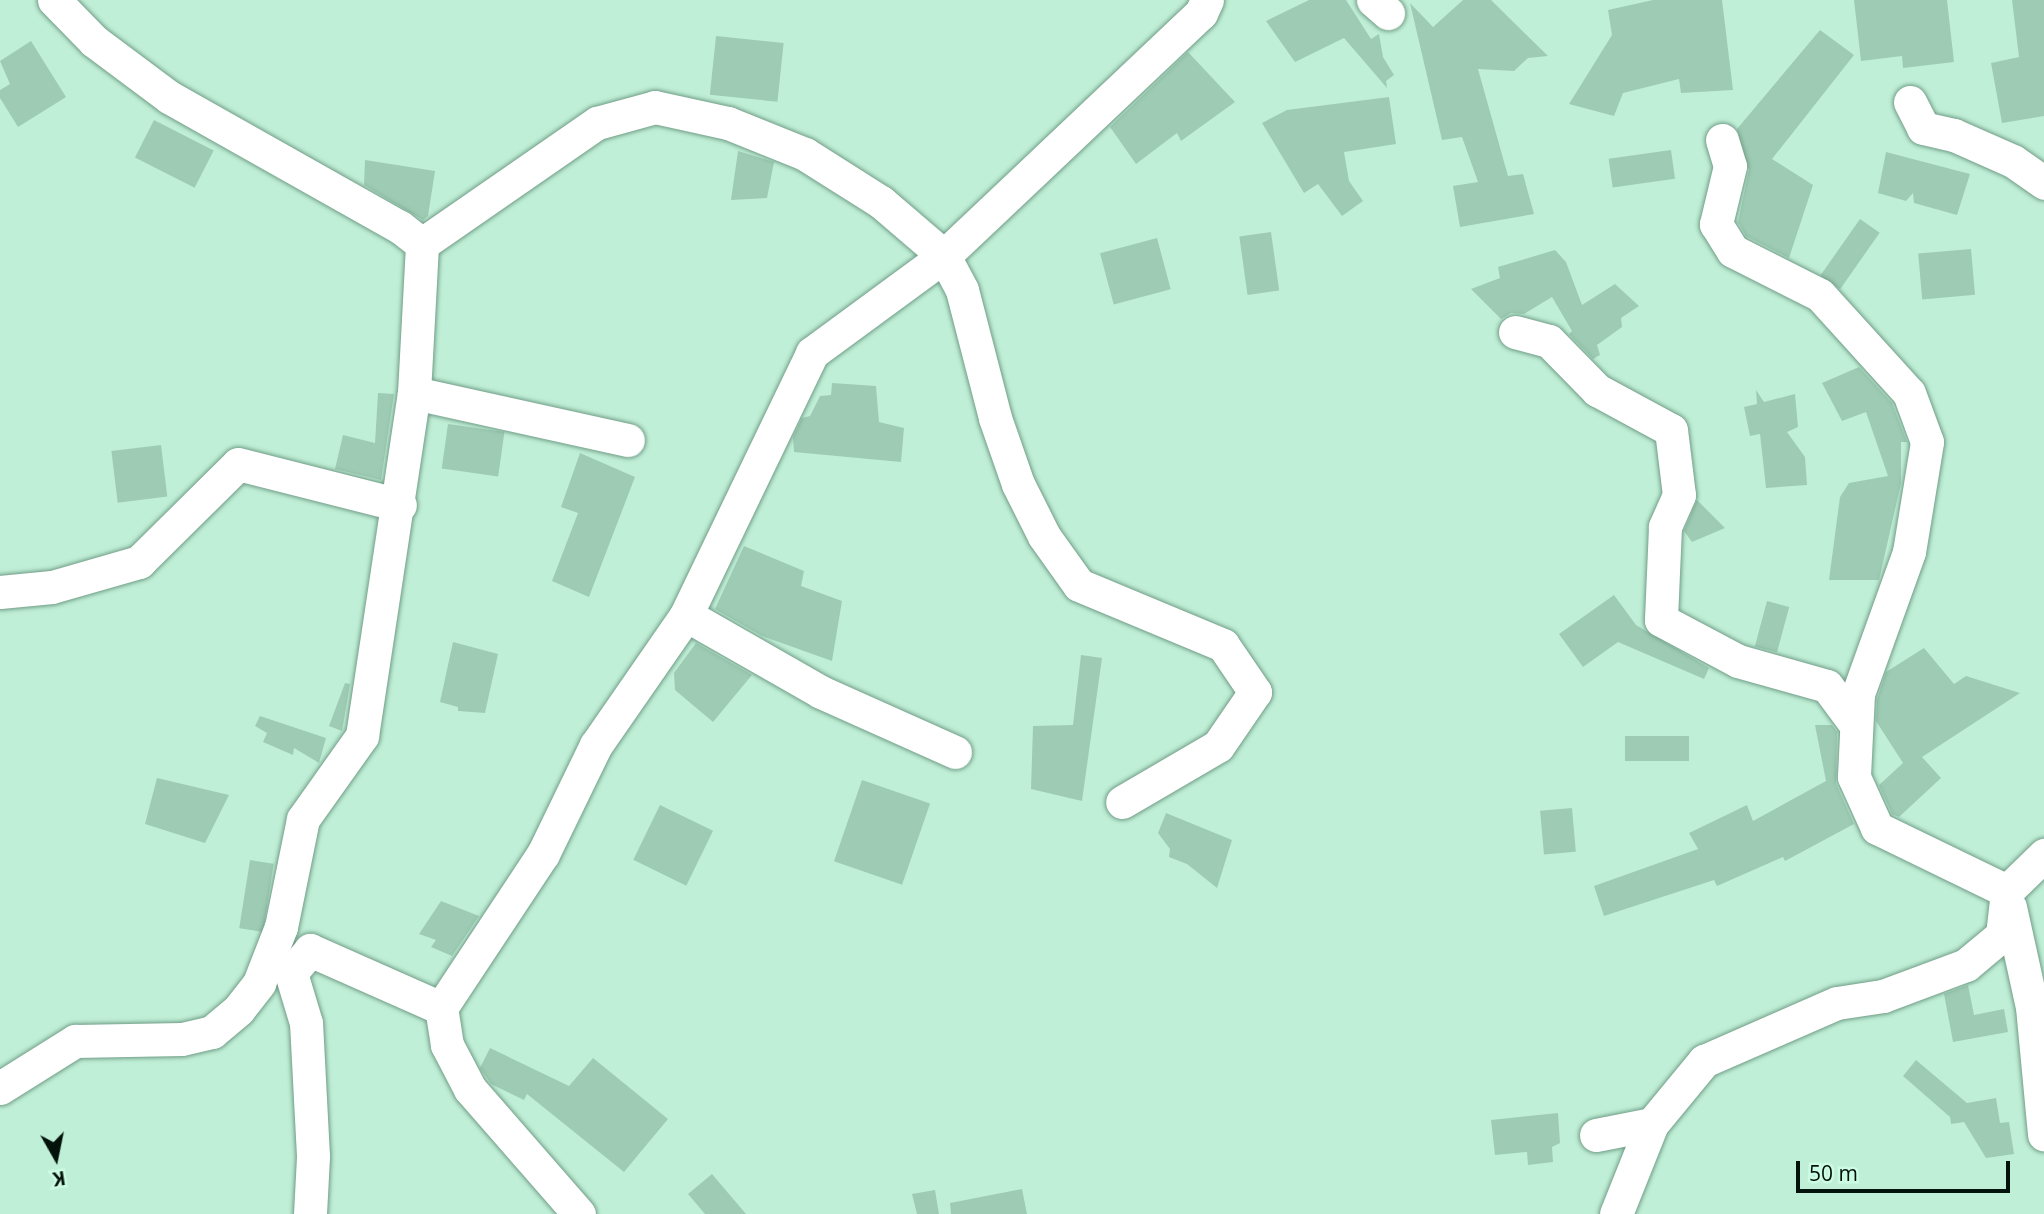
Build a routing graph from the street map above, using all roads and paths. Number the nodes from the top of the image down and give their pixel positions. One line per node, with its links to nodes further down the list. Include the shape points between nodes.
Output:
1 (54, 0): 6 (street, via 94,41 169,97 389,220)
2 (1207, 0): 7 (street, via 1201,13)
3 (1910, 102): 5 (street, via 1923,128 1954,135 2013,161)
4 (1722, 141): 14 (street, via 1730,166 1716,224 1733,251 1820,295 1909,393 1927,442 1909,552 1858,694)
5 (2044, 183)
6 (422, 244): 7 (street, via 597,123 655,107 728,122 806,154 881,202); 9 (street)
7 (944, 257): 13 (street, via 812,354); 16 (street, via 962,289 995,418 1018,484 1044,536 1079,585 1223,645 1255,692 1218,746)
8 (1515, 332): 14 (street, via 1549,341 1597,390 1671,430 1679,495 1665,527 1661,620 1738,661 1827,686)
9 (414, 393): 10 (street); 11 (street)
10 (628, 440)
11 (400, 505): 12 (street, via 238,464 139,562 52,587); 20 (street, via 362,736 303,819 281,927 259,983 239,1009 212,1032 182,1039 75,1041)
12 (0, 592)
13 (687, 615): 15 (street, via 821,692); 19 (street, via 596,745 543,854)
14 (1855, 724): 18 (street, via 1854,776 1877,828)
15 (955, 752)
16 (1122, 802)
17 (2044, 855): 18 (street)
18 (2007, 891): 21 (street, via 2002,935 1966,965 1883,996 1837,1003 1704,1061); 22 (street, via 2032,1007)
19 (440, 1009): 24 (street, via 310,950 291,973 306,1023 313,1156); 25 (street, via 447,1045 470,1089)
20 (0, 1088)
21 (1652, 1124): 23 (street); 26 (street)
22 (2044, 1134)
23 (1596, 1135)
24 (310, 1214)
25 (579, 1214)
26 (1616, 1214)

